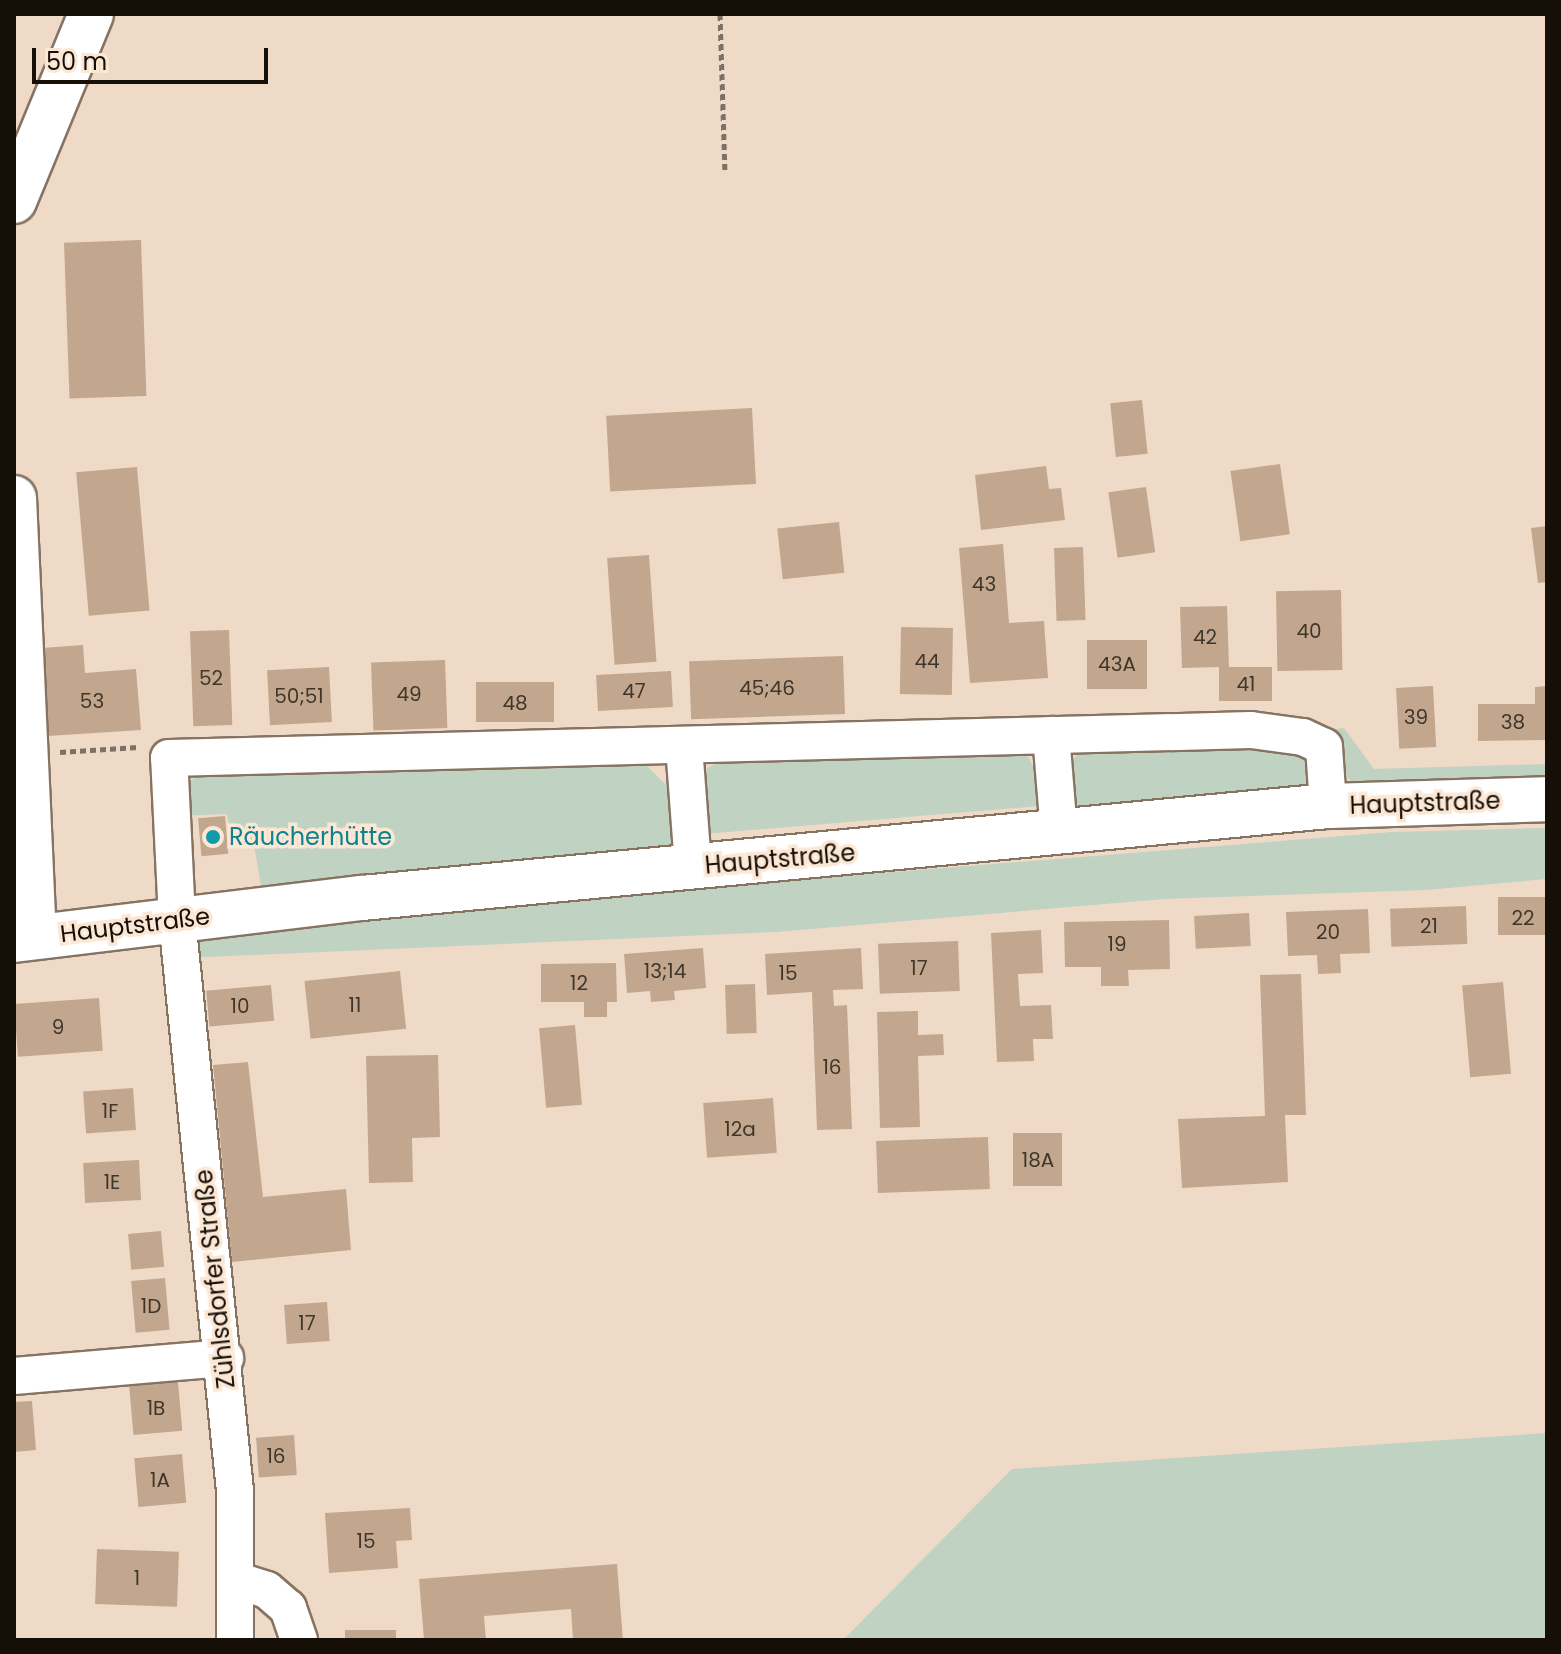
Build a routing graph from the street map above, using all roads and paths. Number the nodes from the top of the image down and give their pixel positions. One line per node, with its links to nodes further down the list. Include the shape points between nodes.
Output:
1 (91, 14): 4 (main road)
2 (720, 14): 3 (path)
3 (725, 171)
4 (14, 201)
5 (14, 498): 9 (main road)
6 (1051, 735): 8 (street, via 855,736); 11 (street, via 1251,730 1303,737 1324,747); 12 (street)
7 (151, 746): 9 (path)
8 (684, 746): 13 (street); 14 (street, Zühlsdorfer Straße, via 169,758)
9 (29, 759): 15 (main road)
10 (1547, 799): 11 (main road, Hauptstraße)
11 (1328, 806): 12 (main road, Hauptstraße)
12 (1059, 832): 13 (main road, Hauptstraße)
13 (693, 867): 14 (main road, Hauptstraße)
14 (177, 919): 15 (main road, Hauptstraße); 16 (street, Zühlsdorfer Straße)
15 (24, 939)
16 (225, 1358): 17 (street); 18 (street, Zühlsdorfer Straße)
17 (14, 1376)
18 (239, 1581): 19 (street, Zühlsdorfer Straße); 20 (street, via 267,1590 288,1608)
19 (235, 1640)
20 (299, 1640)

